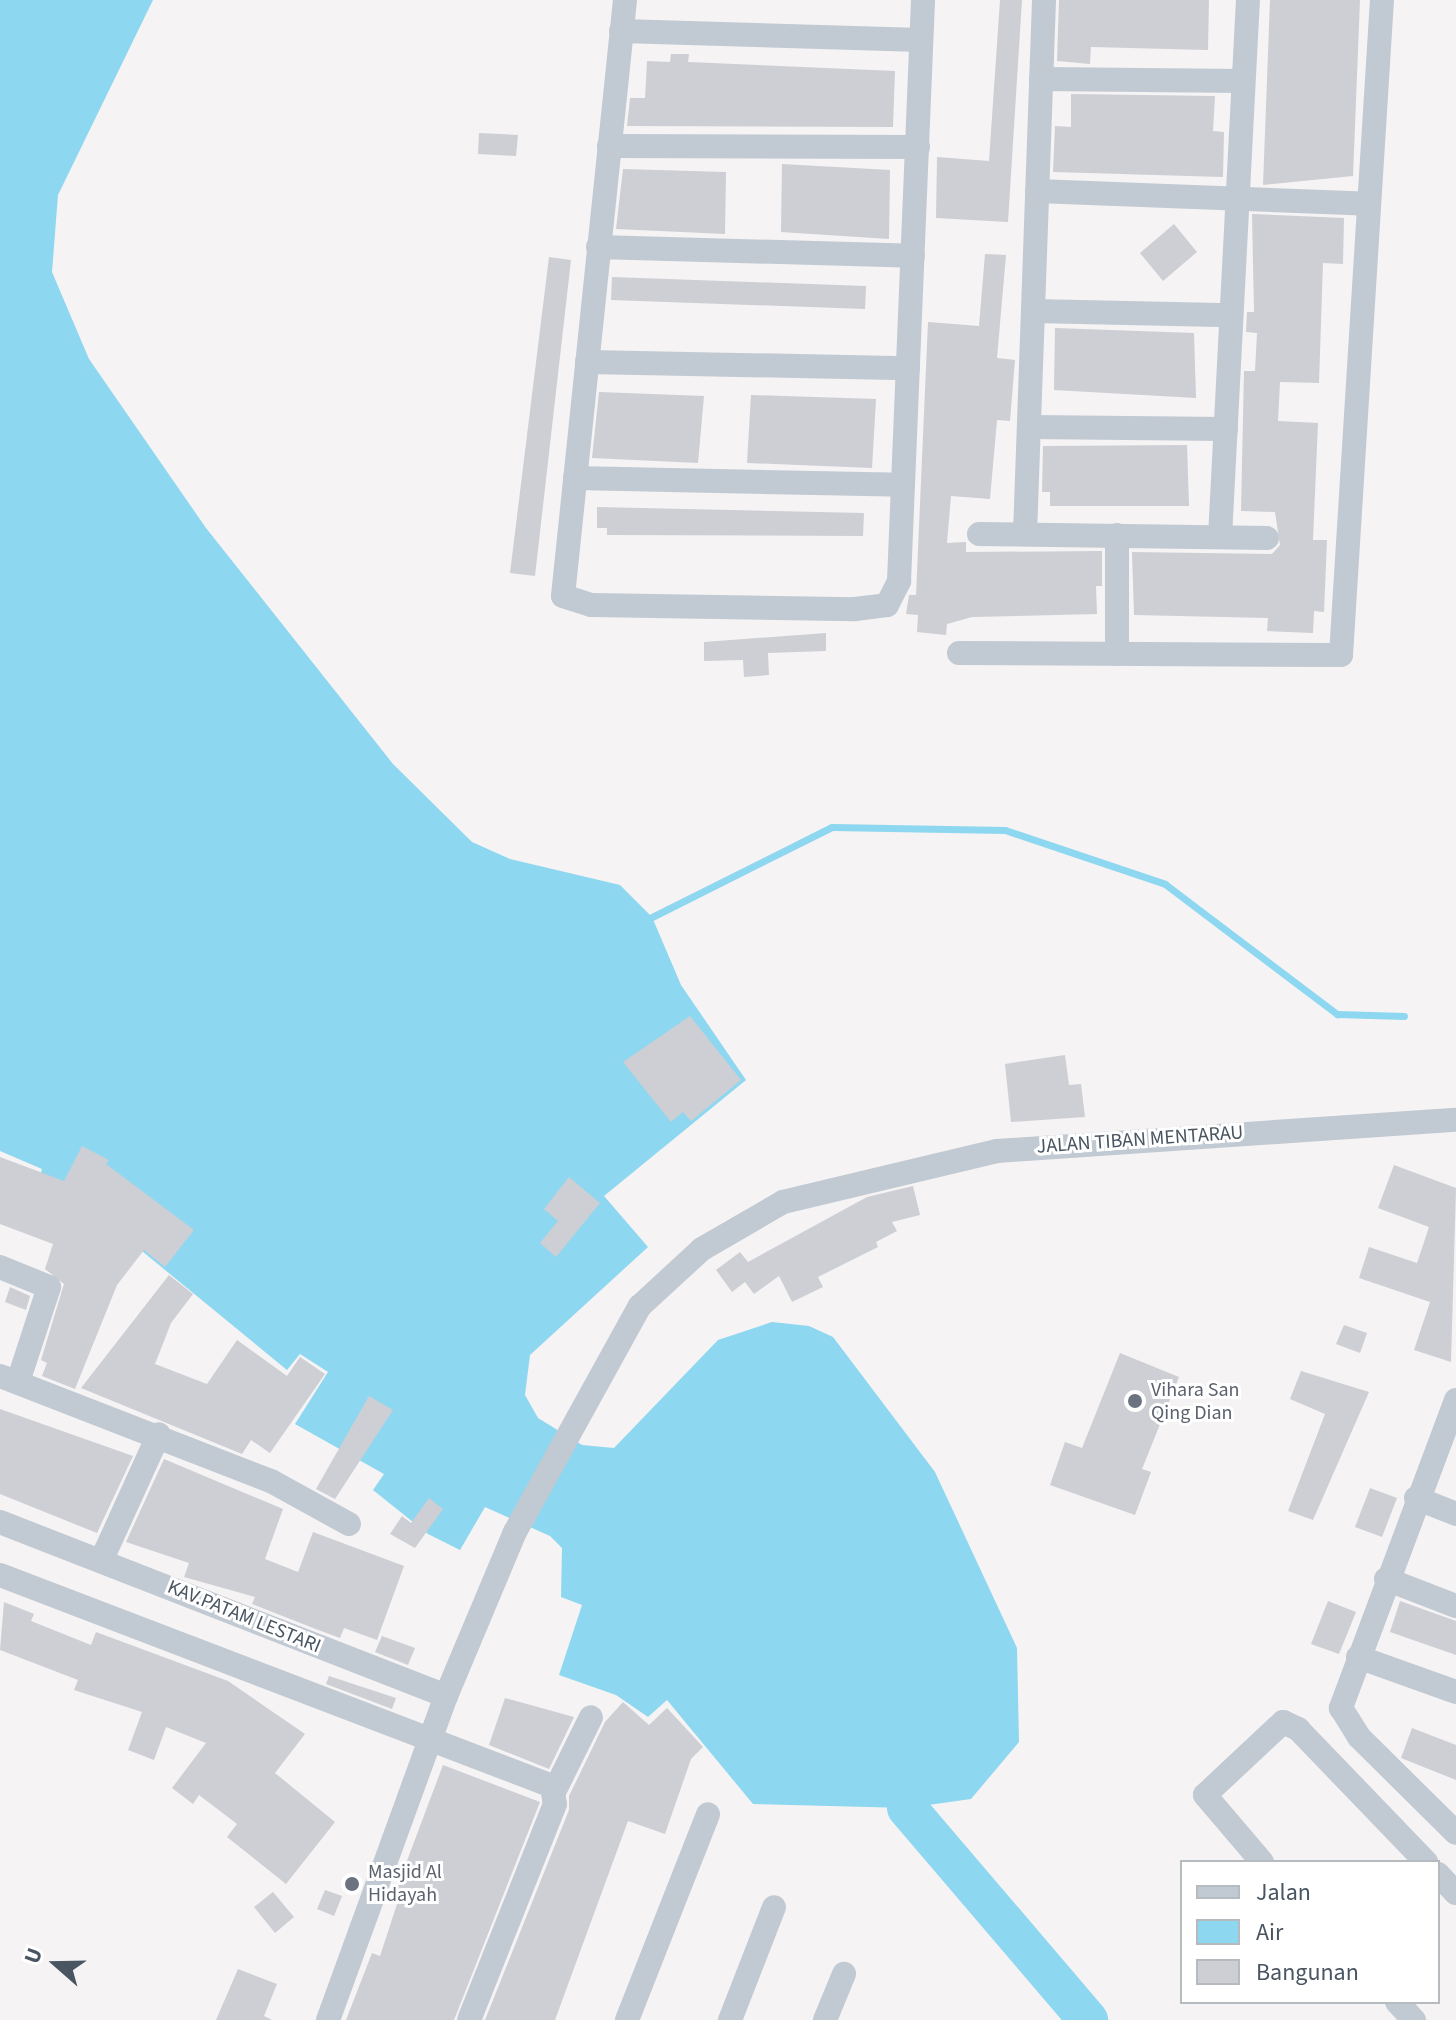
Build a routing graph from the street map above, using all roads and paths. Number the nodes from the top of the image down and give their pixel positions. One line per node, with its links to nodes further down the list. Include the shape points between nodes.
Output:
1 (625, 0): 6 (street)
2 (923, 0): 7 (street)
3 (1044, 0): 8 (street)
4 (1248, 0): 9 (street)
5 (1382, 0): 14 (street)
6 (621, 31): 7 (street); 10 (street)
7 (921, 40): 11 (street)
8 (1041, 79): 9 (street); 12 (street)
9 (1243, 81): 13 (street)
10 (609, 146): 11 (street); 15 (street)
11 (918, 147): 16 (street)
12 (1037, 191): 13 (street); 17 (street)
13 (1237, 198): 14 (street); 18 (street)
14 (1369, 204): 31 (street, via 1341,655)
15 (598, 247): 16 (street); 19 (street)
16 (913, 256): 20 (street)
17 (1033, 311): 18 (street); 21 (street)
18 (1231, 315): 22 (street)
19 (587, 362): 20 (street); 23 (street)
20 (908, 368): 24 (street)
21 (1029, 427): 22 (street); 26 (street)
22 (1226, 429): 28 (street)
23 (575, 478): 24 (street); 24 (street, via 563,596 591,605 887,605 899,581)
24 (903, 485)
25 (979, 534): 26 (street)
26 (1025, 534): 27 (street)
27 (1122, 535): 28 (street); 31 (street)
28 (1220, 537): 29 (street)
29 (1267, 538)
30 (959, 653): 31 (street)
31 (1122, 654)
32 (1456, 1120): 48 (street, JALAN TIBAN MENTARAU, via 997,1151 827,1188 742,1221 640,1306 515,1532)
33 (0, 1267): 34 (street, via 49,1287)
34 (9, 1379): 36 (street)
35 (1456, 1400): 37 (street)
36 (159, 1434): 41 (street, via 271,1481); 42 (street)
37 (1446, 1450): 38 (street)
38 (1416, 1498): 39 (street); 44 (street)
39 (1456, 1514)
40 (0, 1522): 42 (street, KAV.PATAM LESTARI)
41 (349, 1524)
42 (102, 1559): 48 (street, KAV.PATAM LESTARI)
43 (0, 1575): 50 (street)
44 (1386, 1579): 45 (street); 46 (street)
45 (1456, 1606)
46 (1358, 1657): 47 (street); 53 (street, via 1342,1716)
47 (1456, 1692)
48 (446, 1696): 50 (street)
49 (591, 1717): 51 (street)
50 (433, 1740): 51 (street, via 548,1782); 61 (street)
51 (555, 1790): 62 (street)
52 (708, 1814): 63 (street)
53 (1456, 1833)
54 (1260, 1860): 55 (street, via 1205,1795 1283,1722 1298,1729)
55 (1424, 1860)
56 (1440, 1876): 57 (street)
57 (1456, 1893)
58 (774, 1907): 64 (street)
59 (844, 1974): 65 (street)
60 (1399, 2004): 66 (street)
61 (328, 2020)
62 (469, 2020)
63 (627, 2020)
64 (730, 2020)
65 (825, 2020)
66 (1414, 2020)

